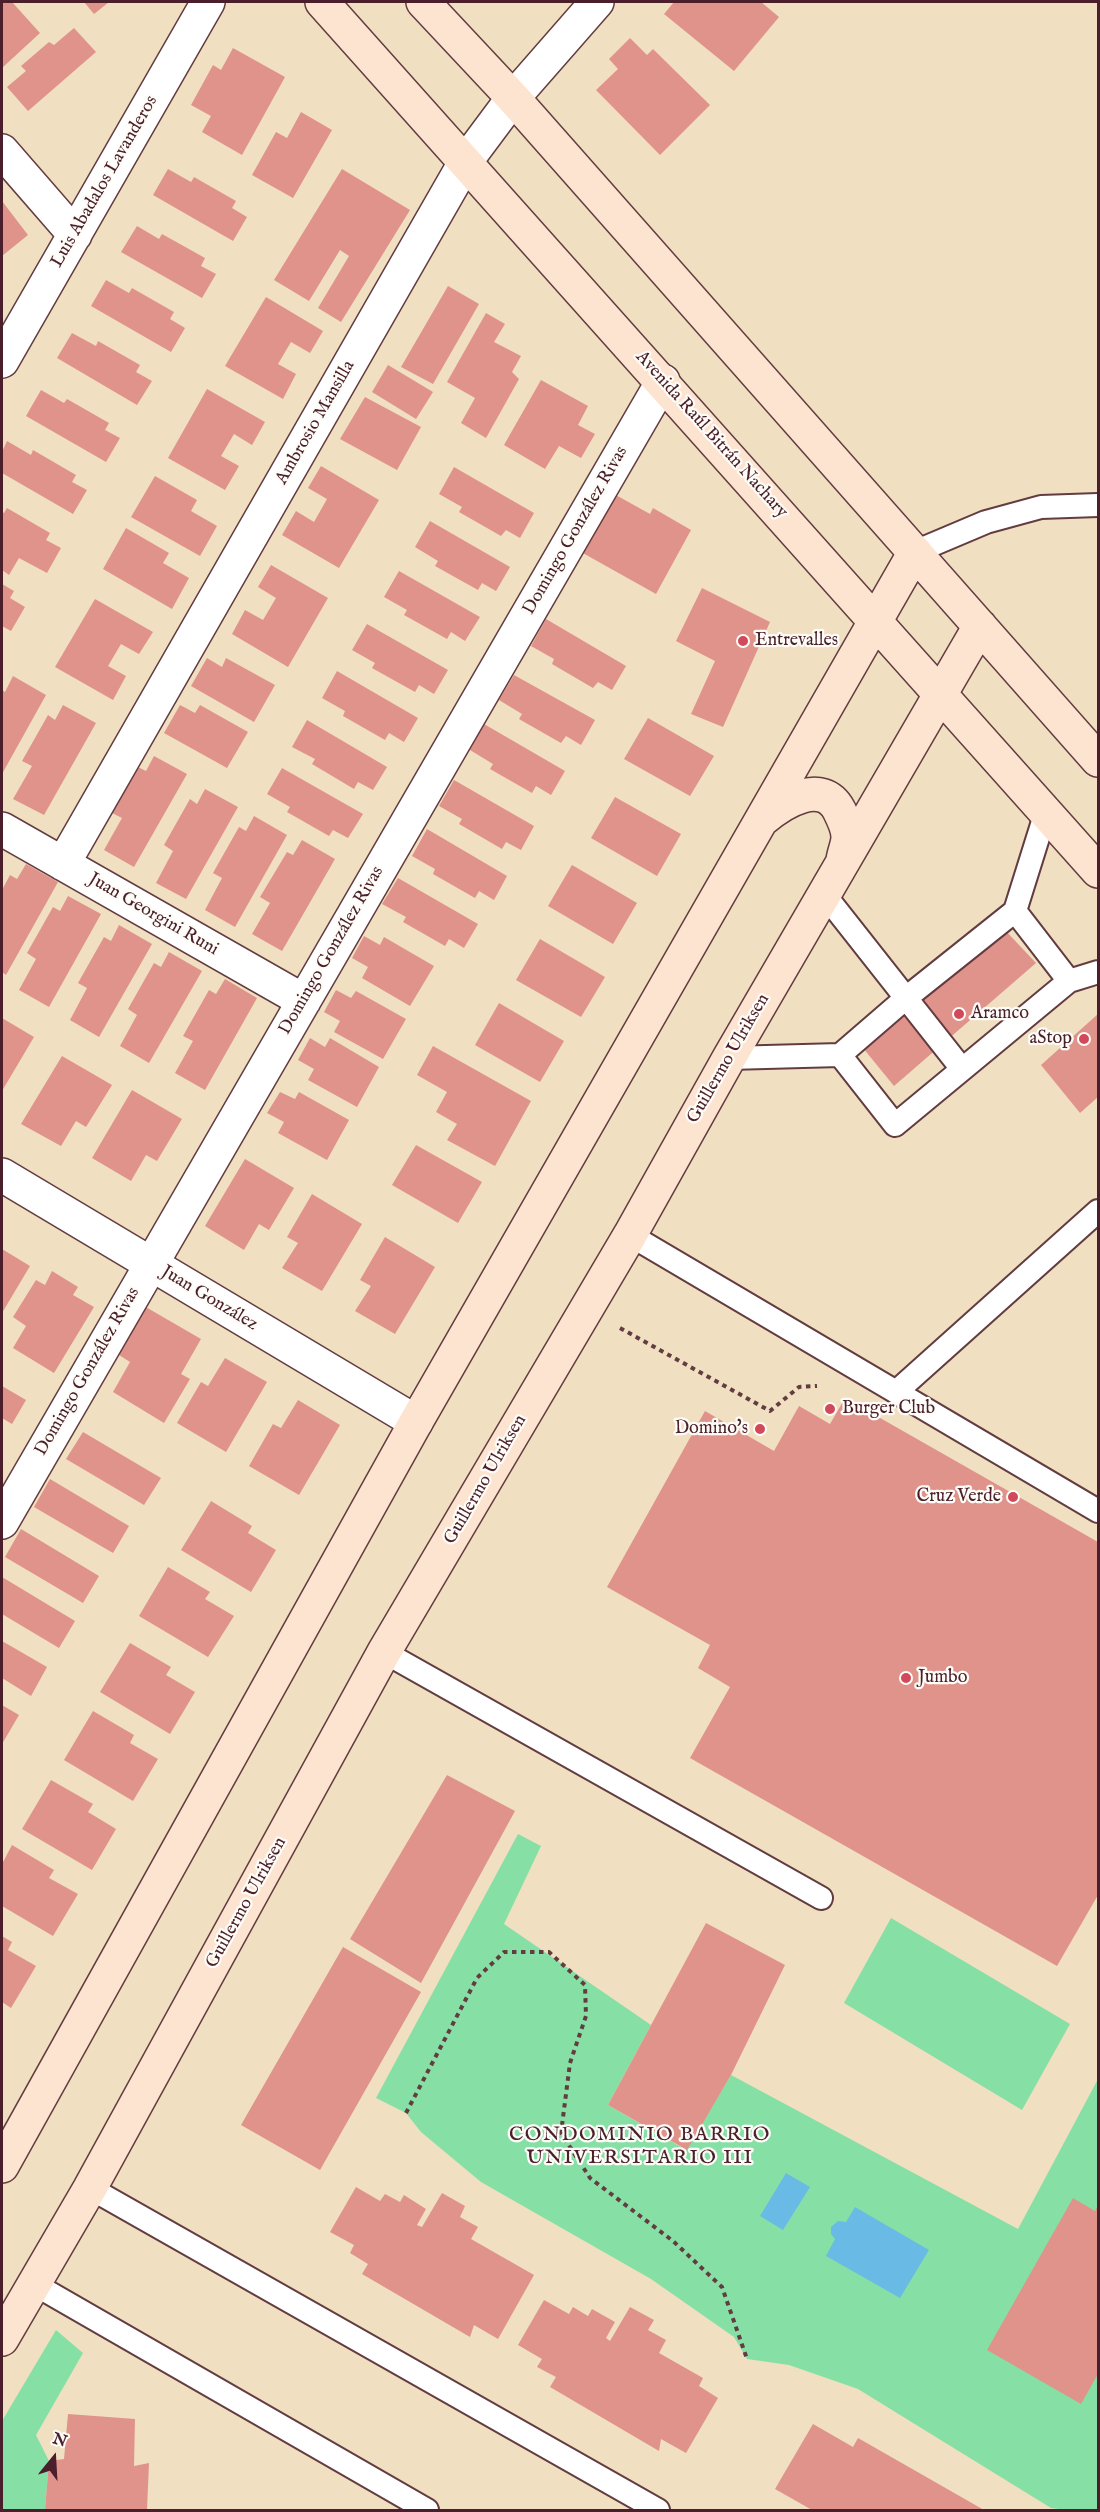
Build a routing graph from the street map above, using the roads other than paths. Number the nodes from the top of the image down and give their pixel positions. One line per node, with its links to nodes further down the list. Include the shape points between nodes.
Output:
1 (208, 2): 8 (street, Luis Abadalos Lavanderos)
2 (322, 2): 7 (main road, Avenida Raúl Bitrán Nachary)
3 (423, 2): 5 (main road)
4 (597, 2): 5 (street, Ambrosio Mansilla)
5 (513, 98): 7 (street, Ambrosio Mansilla); 12 (main road)
6 (2, 151): 8 (street)
7 (466, 161): 10 (main road, Avenida Raúl Bitrán Nachary); 20 (street, Ambrosio Mansilla)
8 (75, 235): 9 (street, Luis Abadalos Lavanderos)
9 (2, 361)
10 (663, 381): 13 (main road, Avenida Raúl Bitrán Nachary); 28 (street, Domingo González Rivas)
11 (1098, 505): 12 (lane, via 1041,507 986,522)
12 (915, 552): 13 (main road); 14 (main road)
13 (876, 619): 15 (main road, Avenida Raúl Bitrán Nachary); 18 (main road)
14 (980, 626): 15 (main road, Guillermo Ulriksen); 16 (main road)
15 (940, 695): 17 (main road, Avenida Raúl Bitrán Nachary); 21 (main road, Guillermo Ulriksen)
16 (1098, 760)
17 (1046, 812): 22 (main road, Avenida Raúl Bitrán Nachary); 24 (lane)
18 (760, 821): 21 (main road, via 775,808 819,793 835,802 844,820 848,837); 37 (main road)
19 (2, 829): 20 (street, Juan Georgini Runi)
20 (63, 864): 28 (street, Juan Georgini Runi)
21 (842, 865): 23 (main road, Guillermo Ulriksen)
22 (1098, 871)
23 (824, 894): 27 (lane); 30 (main road, Guillermo Ulriksen)
24 (1015, 911): 26 (lane); 27 (lane)
25 (1098, 972): 26 (lane)
26 (1069, 981): 31 (lane)
27 (906, 998): 29 (lane); 31 (lane)
28 (304, 1001): 35 (street, Domingo González Rivas)
29 (840, 1055): 30 (lane); 31 (lane, via 895,1125)
30 (729, 1058): 34 (main road, Guillermo Ulriksen)
31 (962, 1069)
32 (2, 1175): 35 (street, Juan González)
33 (1098, 1211): 36 (lane)
34 (630, 1235): 36 (lane); 40 (main road, Guillermo Ulriksen)
35 (151, 1264): 37 (street, Juan González); 39 (street, Domingo González Rivas)
36 (896, 1392): 38 (lane)
37 (416, 1422): 42 (main road)
38 (1092, 1508)
39 (2, 1522)
40 (384, 1652): 41 (lane); 43 (main road, Guillermo Ulriksen)
41 (821, 1898)
42 (2, 2166)
43 (90, 2188): 44 (main road, Guillermo Ulriksen); 47 (lane)
44 (34, 2284): 45 (main road, Guillermo Ulriksen); 46 (lane)
45 (2, 2339)
46 (427, 2511)
47 (658, 2511)

